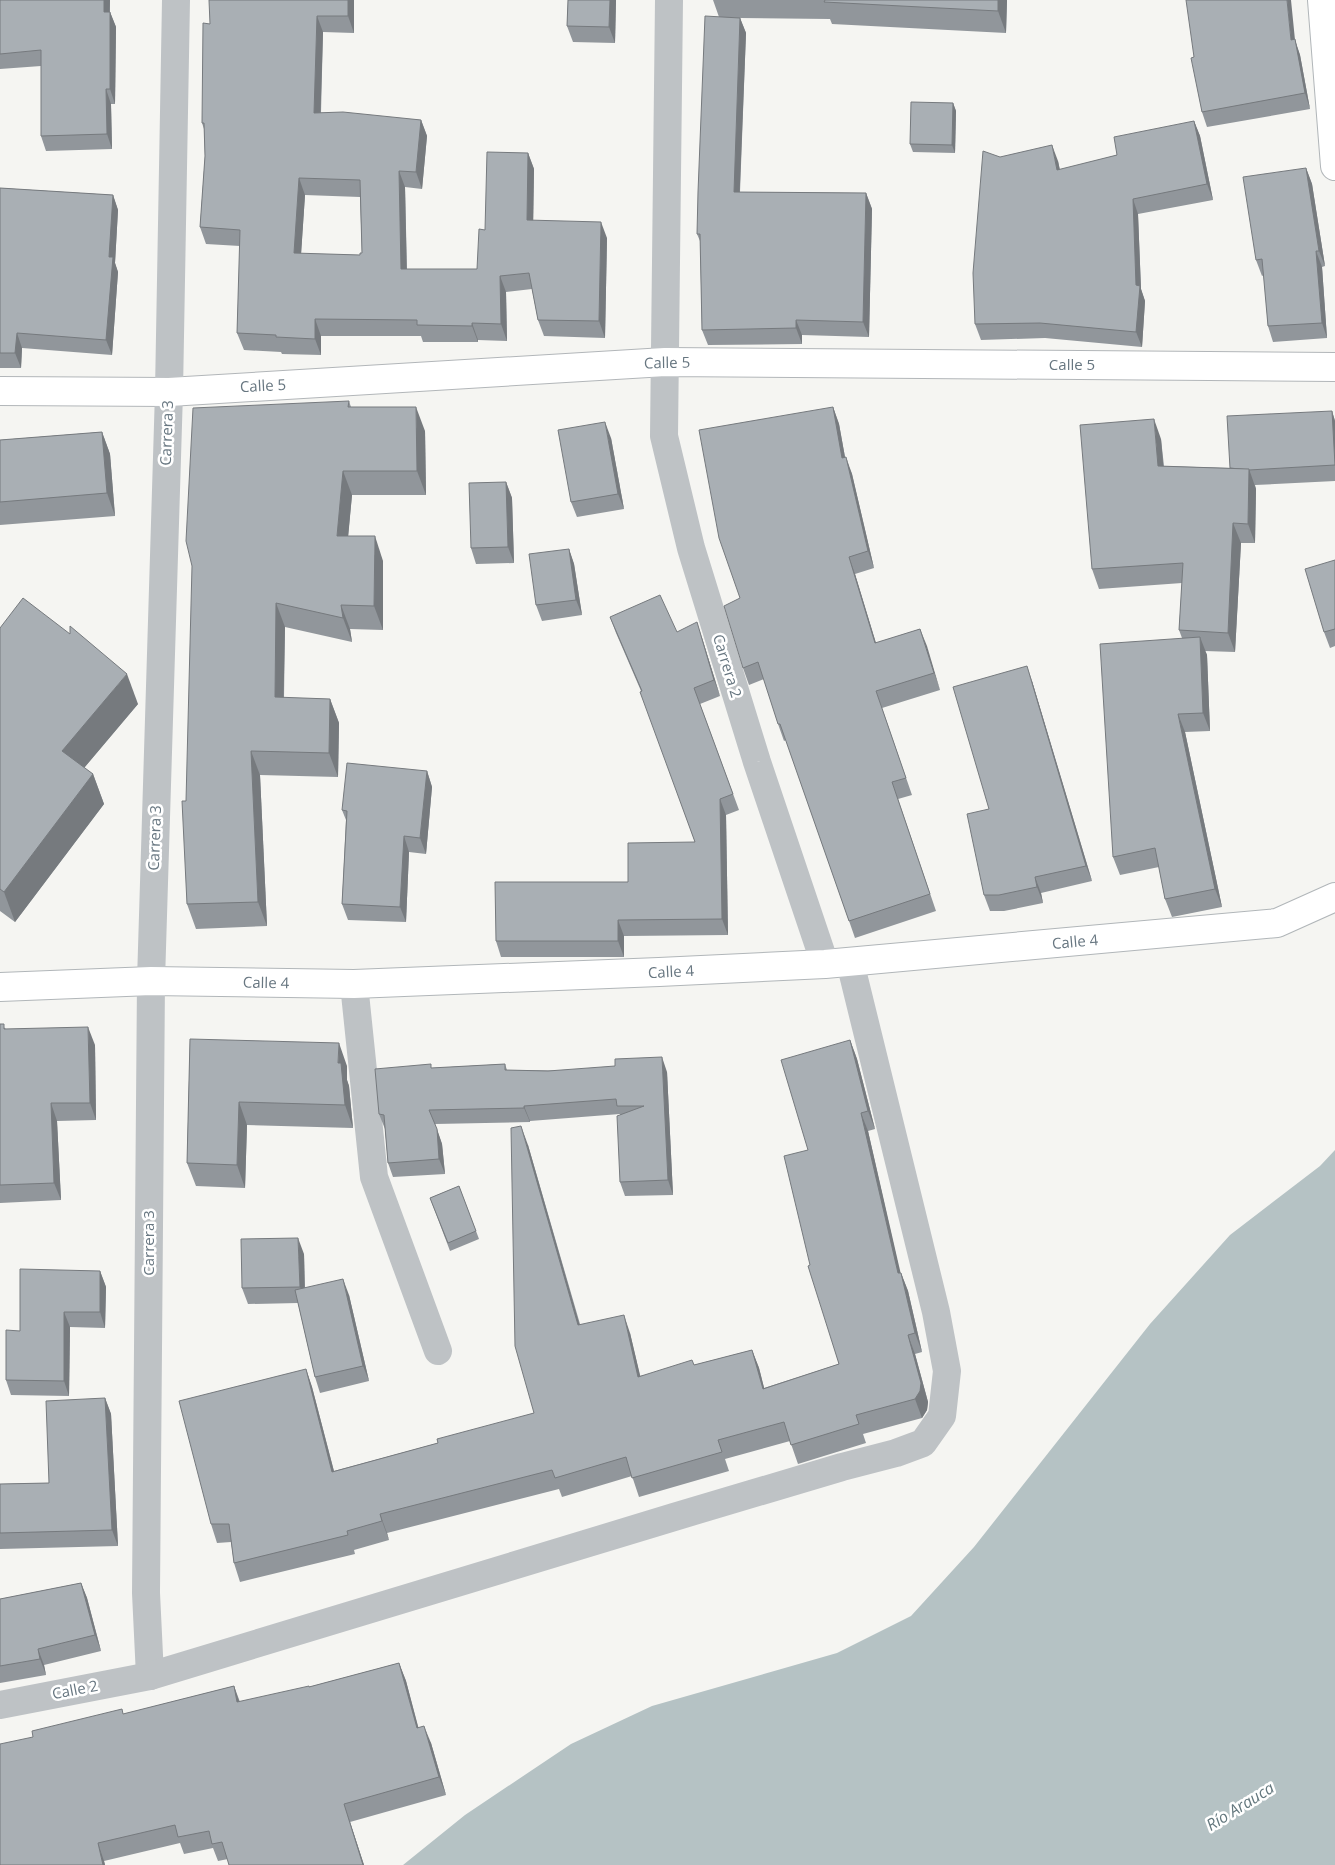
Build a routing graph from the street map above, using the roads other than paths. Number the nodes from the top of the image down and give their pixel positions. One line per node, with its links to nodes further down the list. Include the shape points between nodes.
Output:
1 (176, 0): 8 (street, Carrera 3)
2 (669, 0): 5 (street, Carrera 2)
3 (1322, 0): 4 (street)
4 (1335, 166)
5 (665, 362): 6 (street, Calle 5); 8 (street, Calle 5); 10 (street, Carrera 2, via 664,436 691,548 757,762)
6 (1335, 367)
7 (0, 391): 8 (street, Calle 5)
8 (168, 392): 11 (street, Carrera 3)
9 (1335, 897): 10 (street, Calle 4, via 1277,923)
10 (837, 963): 12 (street, Calle 4); 15 (street, Carrera 2, via 936,1312 947,1372 942,1416 923,1443)
11 (151, 981): 12 (street, Calle 4); 13 (street, Calle 4); 15 (street, Carrera 3, via 146,1592)
12 (354, 984): 14 (street, via 374,1177)
13 (0, 987)
14 (438, 1351)
15 (150, 1676): 16 (street, Calle 2)
16 (0, 1705)

